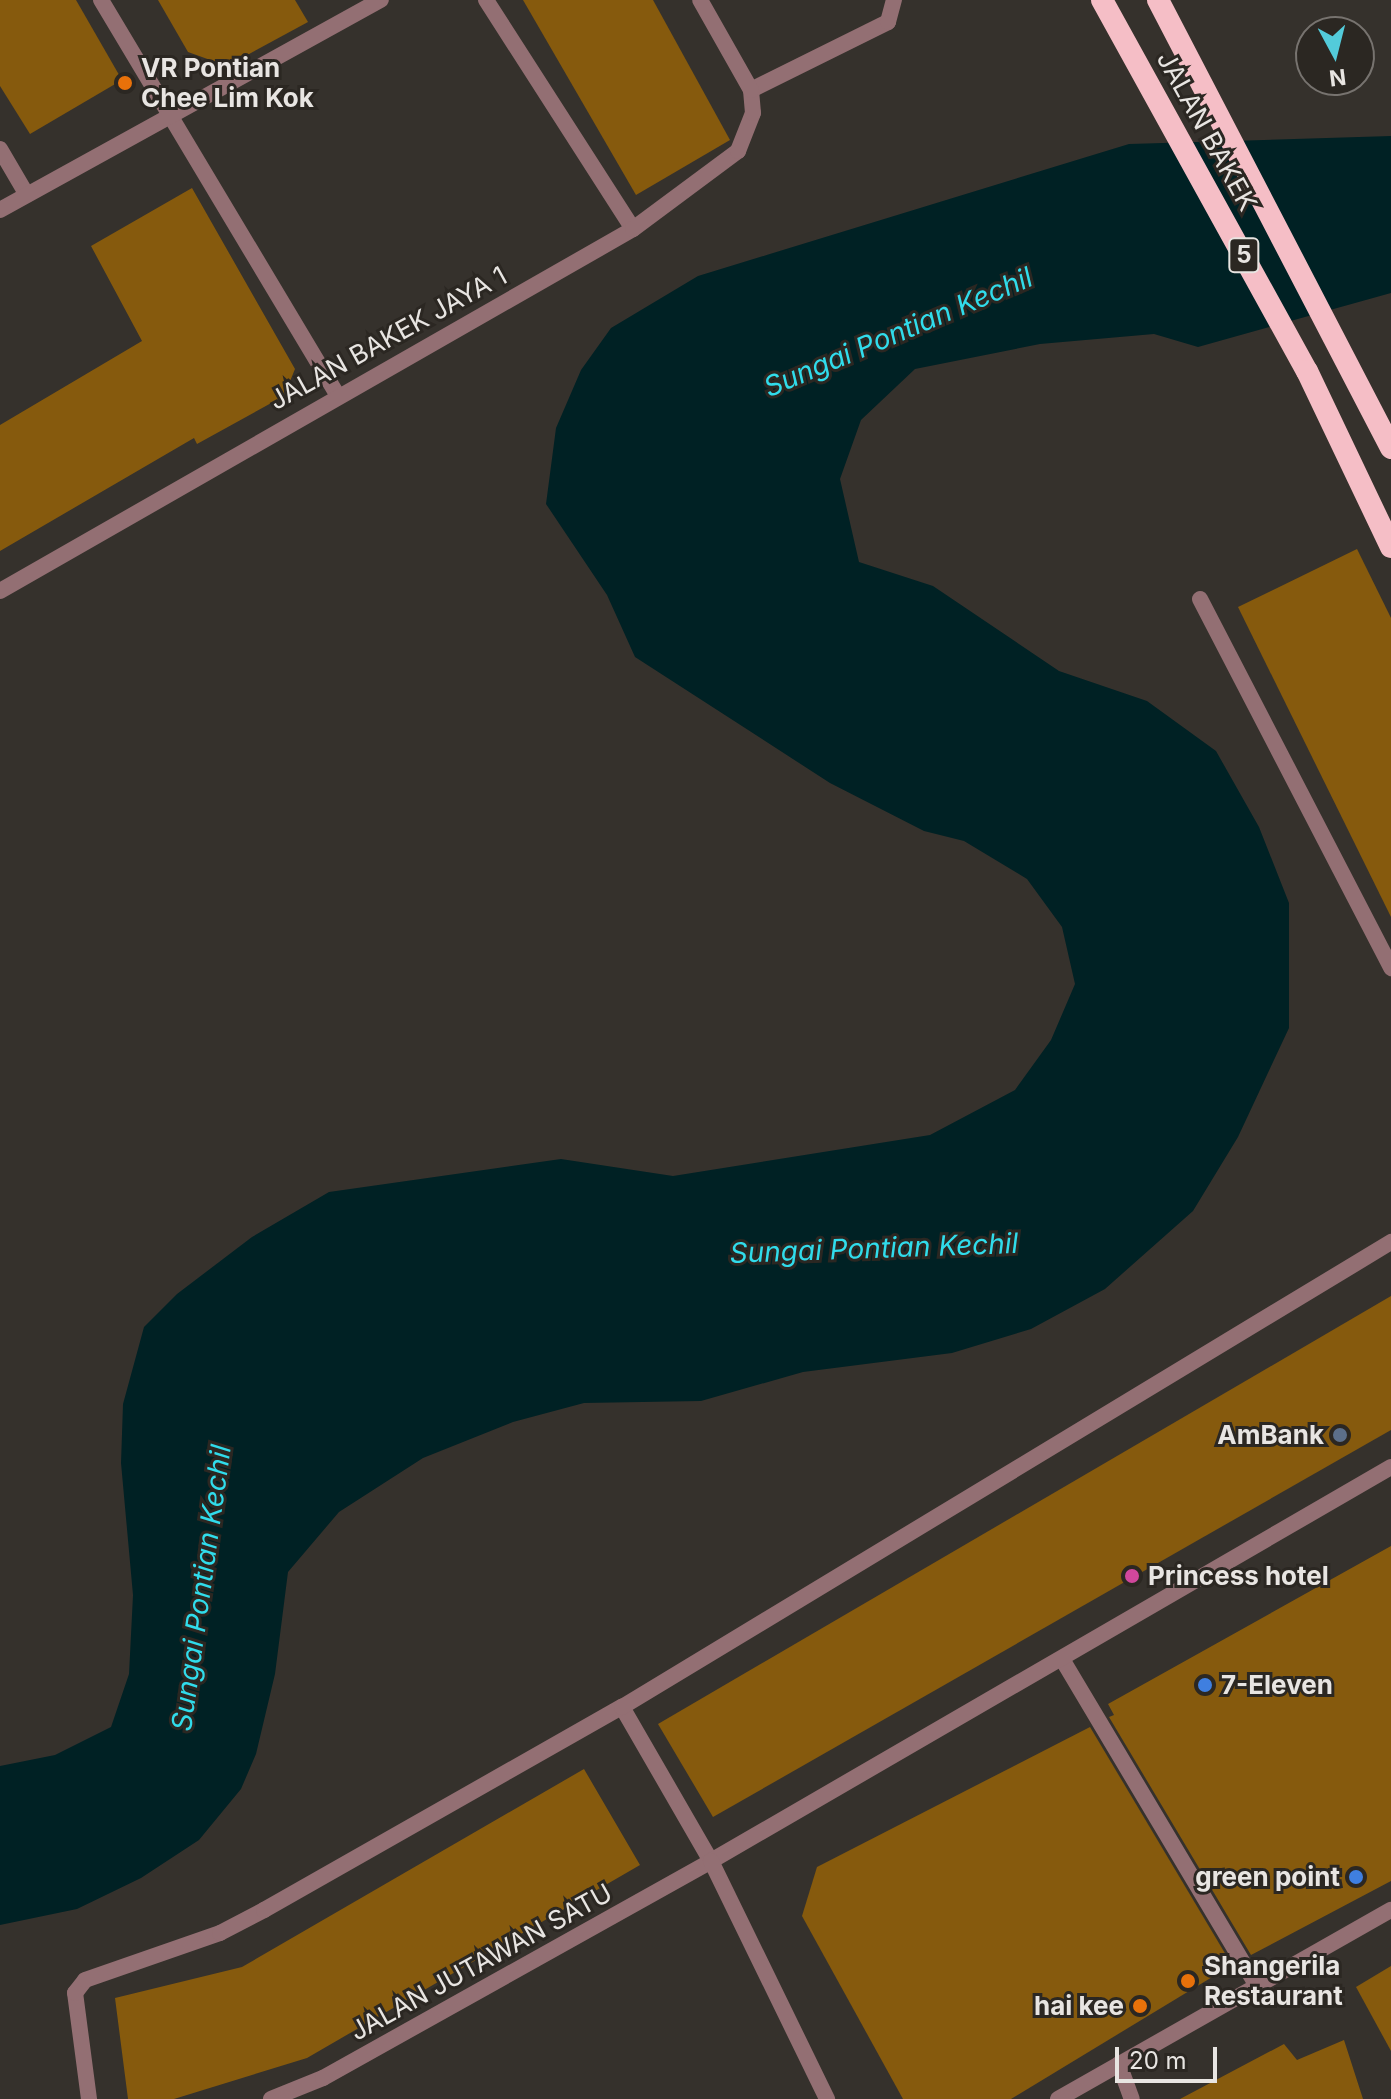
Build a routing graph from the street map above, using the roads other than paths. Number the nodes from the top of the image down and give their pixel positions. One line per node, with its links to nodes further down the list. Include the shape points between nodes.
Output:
1 (101, 0): 9 (street)
2 (381, 0): 9 (street)
3 (486, 0): 13 (street)
4 (700, 0): 8 (street)
5 (894, 0): 8 (street, via 888,22)
6 (1102, 0): 16 (highway, JALAN BAKEK / 5, via 1307,371)
7 (1158, 0): 15 (highway, JALAN BAKEK / 5)
8 (751, 90): 13 (street, JALAN BAKEK JAYA 1, via 753,113 738,151)
9 (168, 115): 11 (street); 14 (street)
10 (0, 149): 11 (street)
11 (27, 195): 12 (street)
12 (0, 210)
13 (633, 229): 14 (street, JALAN BAKEK JAYA 1)
14 (336, 393): 17 (street, JALAN BAKEK JAYA 1)
15 (1391, 448)
16 (1391, 547)
17 (0, 591)
18 (1200, 599): 19 (street)
19 (1391, 968)
20 (1391, 1242): 23 (street)
21 (1390, 1470): 22 (street, JALAN JUTAWAN SATU)
22 (1062, 1659): 24 (street, JALAN JUTAWAN SATU); 26 (street)
23 (622, 1707): 24 (street); 28 (street, via 220,1933 85,1980 75,2003)
24 (711, 1861): 29 (street, JALAN JUTAWAN SATU, via 323,2078); 30 (street)
25 (1391, 1910): 26 (street)
26 (1257, 1986): 27 (street)
27 (1119, 2064): 31 (street); 32 (street)
28 (89, 2099)
29 (271, 2099)
30 (827, 2099)
31 (1058, 2099)
32 (1132, 2099)

